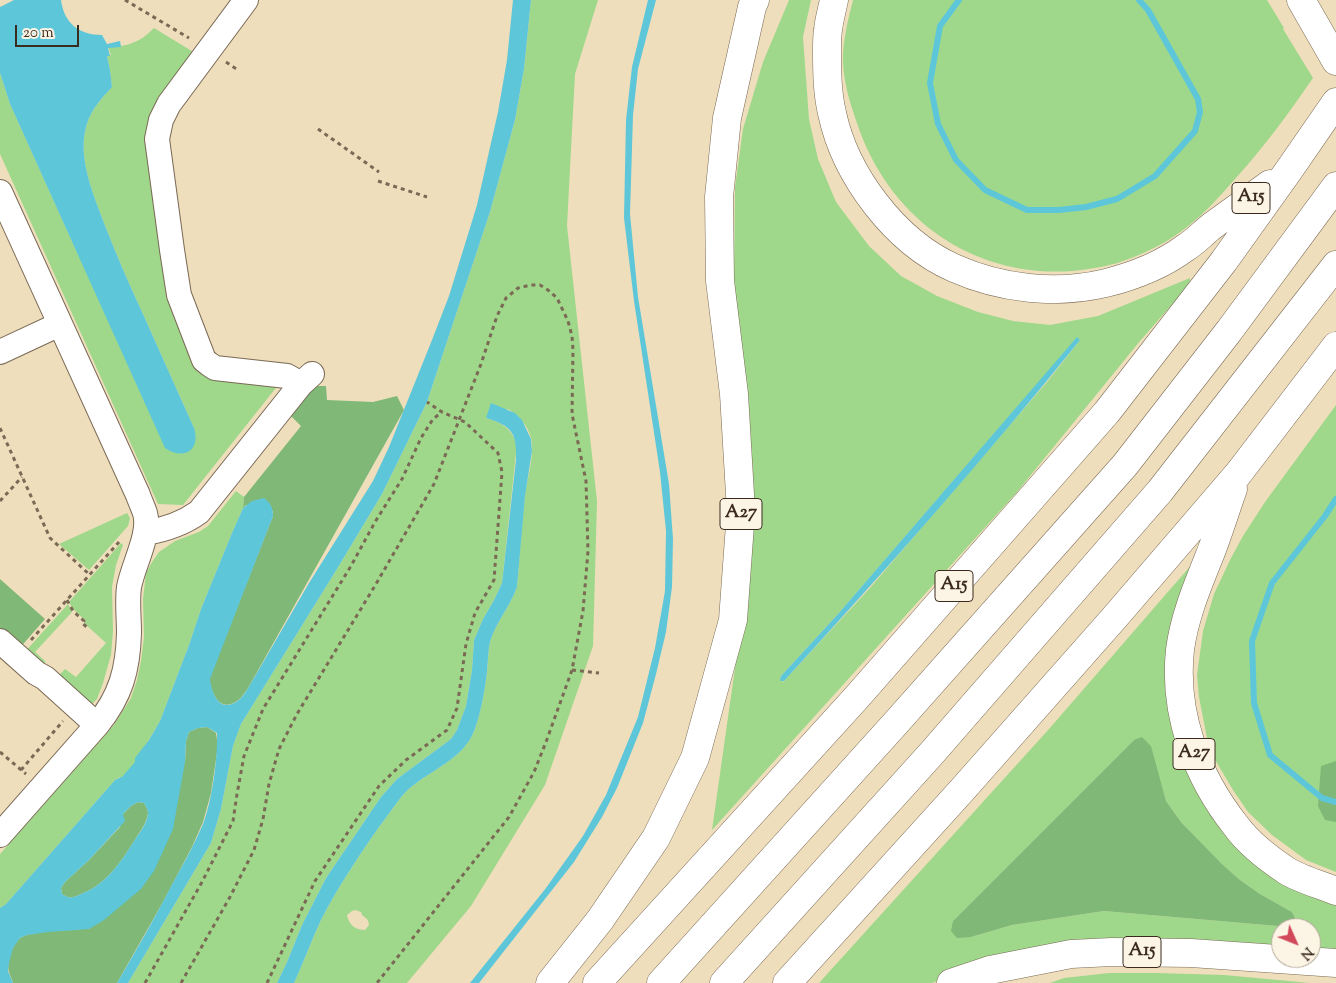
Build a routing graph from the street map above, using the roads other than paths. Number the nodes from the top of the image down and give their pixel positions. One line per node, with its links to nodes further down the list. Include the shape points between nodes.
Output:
1 (246, 0): 15 (street, via 168,104 161,120 157,139 179,294 208,364 215,368 307,378 199,512 156,531)
2 (755, 0): 21 (highway, A27, via 727,118 719,197 720,281 734,394 741,511 733,620 695,758 656,838 600,920)
3 (834, 0): 7 (highway, A15, via 827,30 827,72 832,112 848,159 866,192 885,216 922,249 954,268 1014,286 1050,290 1107,283 1160,264 1186,248)
4 (1303, 4): 5 (highway)
5 (1336, 61)
6 (1336, 102): 7 (highway, A15)
7 (1289, 170): 22 (highway, A15, via 1107,412 857,696)
8 (1336, 186): 23 (highway, A15, via 1125,465)
9 (0, 192): 11 (street)
10 (1336, 265): 24 (highway, via 1160,491 931,754)
11 (60, 324): 13 (street); 15 (street, via 145,513)
12 (1336, 346): 14 (highway)
13 (0, 352)
14 (1238, 474): 19 (highway, A27, via 1199,581 1180,651 1179,688 1185,726 1197,763 1236,827 1261,852 1289,872); 25 (highway, via 976,774)
15 (145, 532): 17 (street, via 129,589 129,634 122,684 115,700)
16 (8, 649): 17 (street)
17 (97, 724): 18 (street)
18 (0, 835)
19 (1336, 891)
20 (1336, 963): 26 (highway, A15, via 1192,953 1070,954 990,970)
21 (550, 983)
22 (597, 983)
23 (661, 983)
24 (724, 983)
25 (787, 983)
26 (951, 983)

